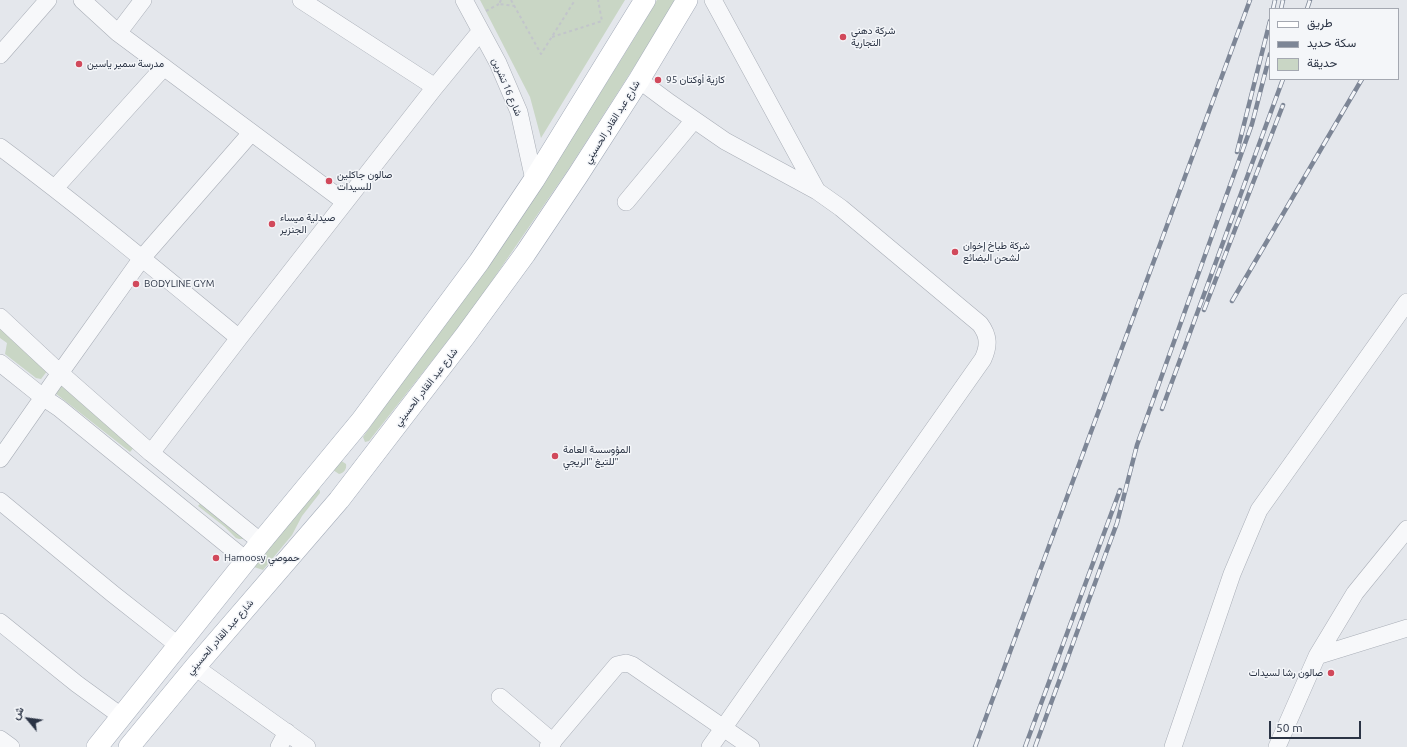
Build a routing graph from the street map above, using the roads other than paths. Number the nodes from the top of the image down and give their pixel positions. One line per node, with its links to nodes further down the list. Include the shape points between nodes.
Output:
1 (48, 0): 11 (street)
2 (82, 0): 10 (street)
3 (143, 0): 10 (street)
4 (301, 0): 14 (street)
5 (464, 0): 9 (street, شارع 16 تشرين)
6 (645, 0): 18 (main road)
7 (687, 0): 13 (main road, شارع عبد القادر الحسيني)
8 (713, 0): 20 (street)
9 (480, 32): 14 (street); 18 (street, شارع 16 تشرين, via 498,63 519,112)
10 (118, 33): 12 (street)
11 (0, 55)
12 (164, 67): 16 (street); 19 (street)
13 (639, 80): 15 (street); 33 (main road, شارع عبد القادر الحسيني, via 524,254)
14 (435, 87): 21 (street)
15 (694, 120): 20 (street, via 731,145); 22 (street)
16 (251, 132): 21 (street); 23 (street)
17 (0, 147): 19 (street)
18 (534, 180): 30 (main road, via 479,262)
19 (55, 188): 23 (street)
20 (817, 191): 47 (street, via 841,208 980,324 987,335 987,347 983,359)
21 (345, 202): 26 (street)
22 (626, 202)
23 (142, 258): 26 (street); 28 (street)
24 (1407, 302): 57 (street, via 1259,510 1232,574)
25 (0, 317): 28 (street)
26 (239, 338): 31 (street)
27 (0, 363): 29 (street)
28 (60, 373): 29 (street); 31 (street)
29 (44, 398): 32 (street); 39 (street)
30 (342, 444): 33 (main road, via 344,454 350,462); 34 (main road)
31 (151, 453): 38 (street)
32 (0, 459)
33 (365, 466): 35 (main road, شارع عبد القادر الحسيني)
34 (313, 480): 35 (main road, via 329,484); 38 (main road)
35 (339, 500): 44 (main road, شارع عبد القادر الحسيني)
36 (0, 501): 42 (street)
37 (1407, 529): 43 (street, via 1355,593)
38 (261, 542): 39 (main road)
39 (246, 560): 42 (main road)
40 (0, 622): 46 (street)
41 (1407, 628): 43 (street)
42 (179, 646): 46 (main road)
43 (1317, 656): 58 (street)
44 (194, 667): 49 (street); 53 (main road, شارع عبد القادر الحسيني)
45 (500, 697): 50 (street)
46 (121, 716): 52 (main road)
47 (723, 728): 50 (street, via 632,665 621,663); 55 (street); 56 (street)
48 (0, 739): 51 (street)
49 (283, 740): 54 (street)
50 (551, 744)
51 (11, 747)
52 (97, 747)
53 (129, 747)
54 (307, 747)
55 (710, 747)
56 (751, 747)
57 (1172, 747)
58 (1277, 747)

